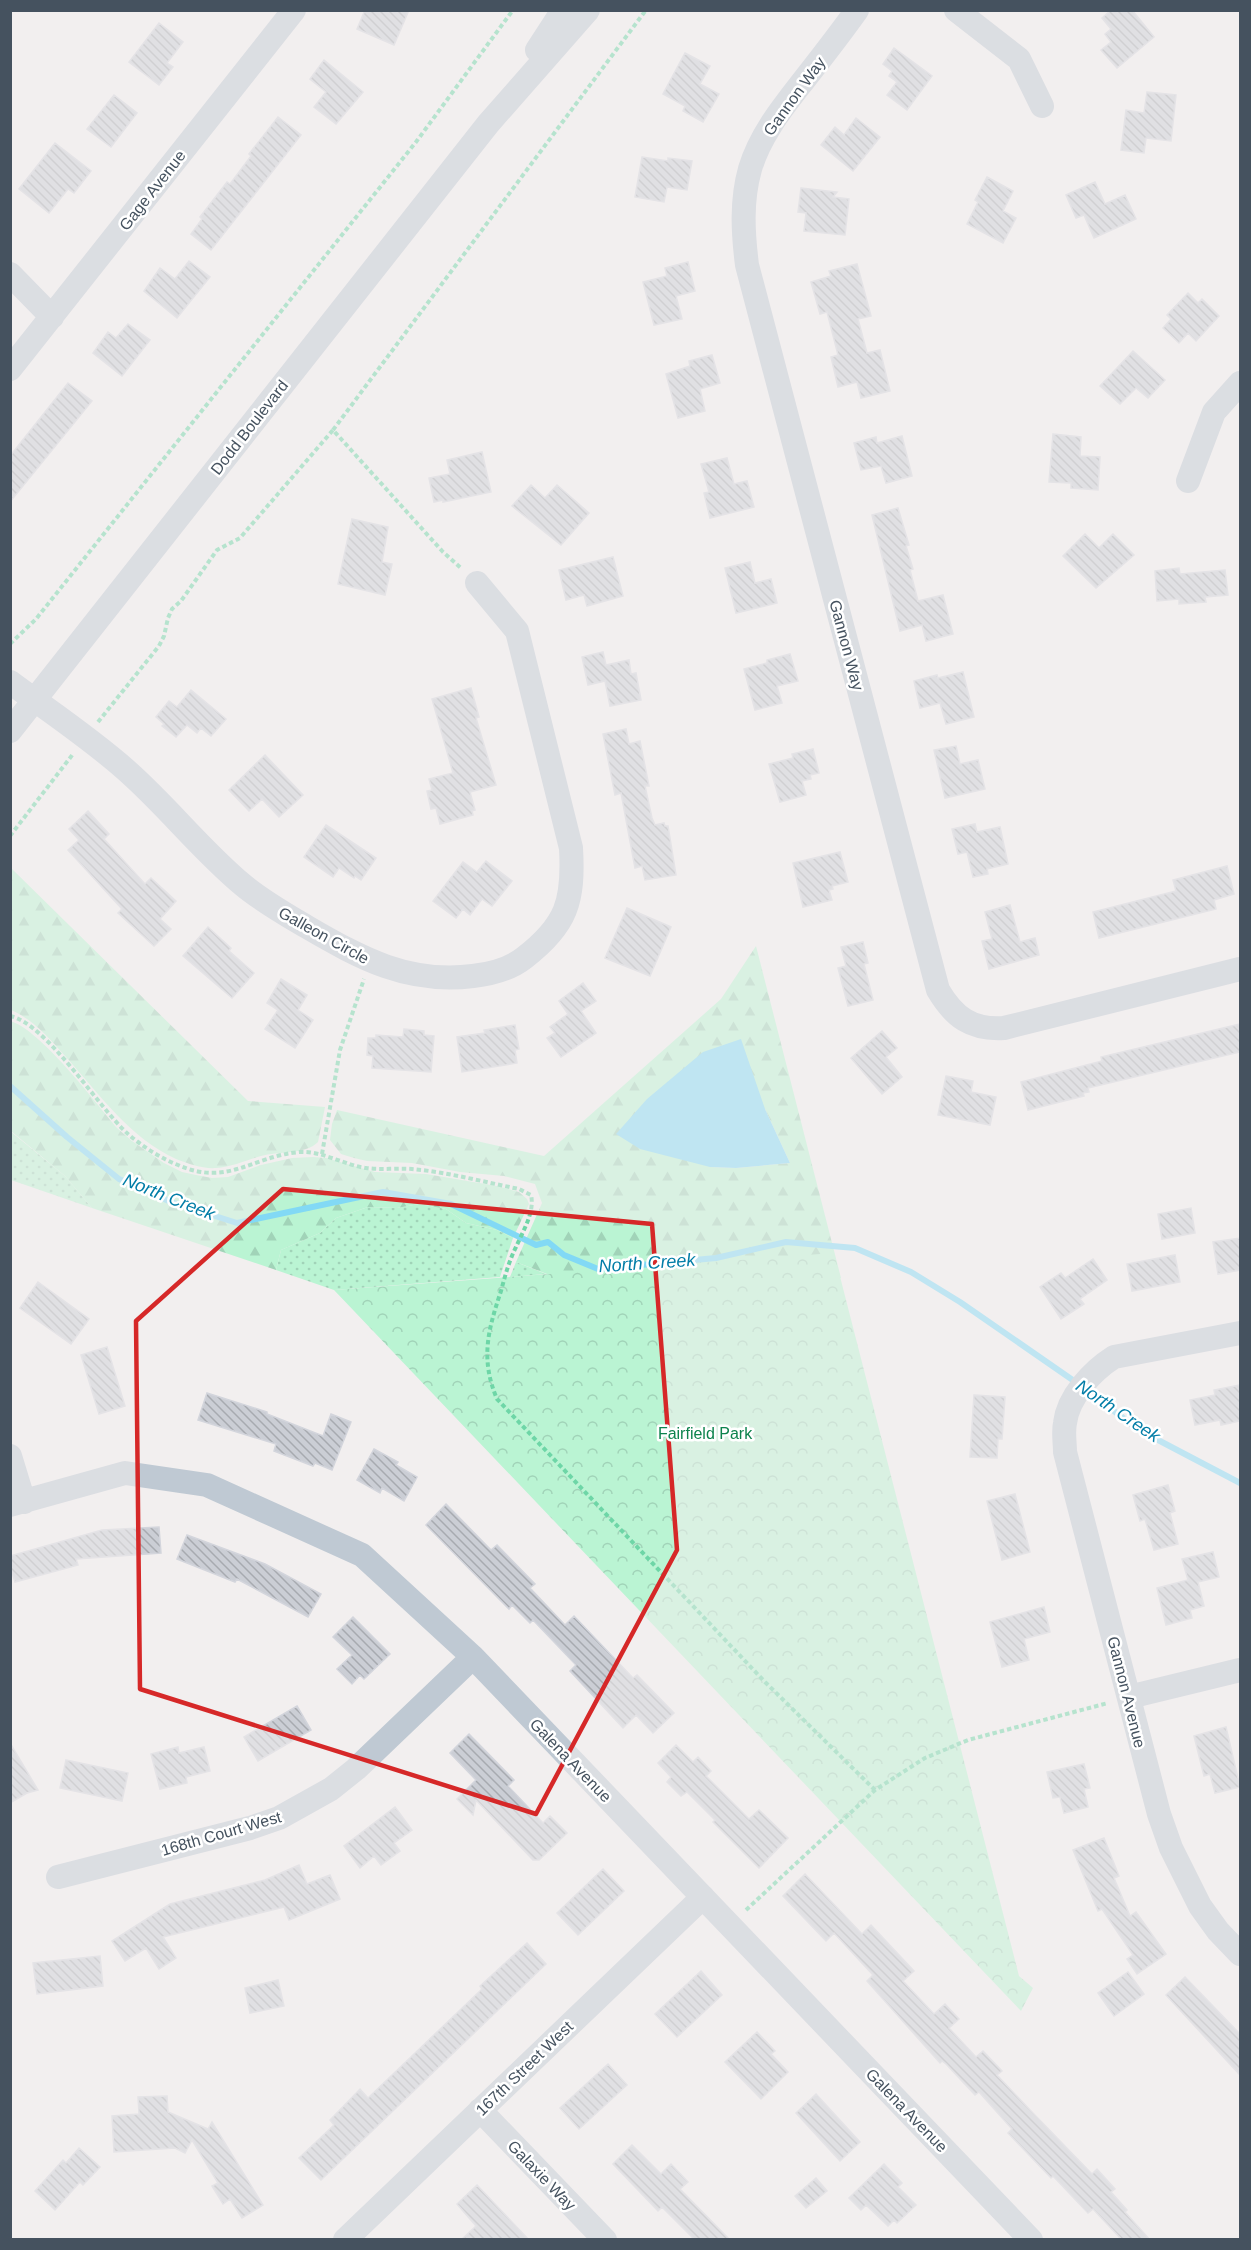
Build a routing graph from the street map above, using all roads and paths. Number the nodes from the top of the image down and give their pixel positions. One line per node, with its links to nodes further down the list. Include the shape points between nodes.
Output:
1 (294, 10): 11 (street, Gage Avenue)
2 (513, 10): 17 (path, via 417,142 36,619)
3 (563, 10): 9 (street, Dodd Boulevard)
4 (588, 10): 9 (street, Dodd Boulevard)
5 (646, 10): 14 (path)
6 (857, 10): 24 (street, Gannon Way, via 762,139 750,169 743,232 747,265 938,990 957,1016 987,1029 1004,1028)
7 (956, 10): 8 (street, via 1019,59)
8 (1042, 106)
9 (488, 124): 19 (street, Dodd Boulevard)
10 (10, 274): 11 (street)
11 (52, 317): 12 (street, Gage Avenue)
12 (10, 369)
13 (1240, 383): 15 (street, via 1214,412)
14 (333, 430): 16 (path, via 443,552); 21 (path, via 240,537 217,550 182,601 172,609 159,646)
15 (1188, 481)
16 (477, 583): 23 (street, Galleon Circle, via 517,631 571,848 570,900 557,927 538,947 517,964 491,974 458,978 421,975)
17 (10, 644)
18 (10, 682): 19 (street, Galleon Circle)
19 (35, 700): 20 (street, Dodd Boulevard); 21 (street, Galleon Circle)
20 (10, 731)
21 (85, 738): 22 (path); 23 (street, Galleon Circle, via 126,770 242,885)
22 (10, 836)
23 (369, 961): 26 (path, via 340,1050)
24 (1240, 969)
25 (10, 1016): 26 (path, via 19,1018 53,1047 127,1133 178,1165 219,1174 280,1156)
26 (322, 1154): 33 (path, via 366,1168 414,1170 519,1189 531,1195 530,1214 511,1258 489,1330 490,1382 497,1399 765,1682)
27 (1240, 1333): 32 (street, Gannon Avenue, via 1114,1357 1097,1368 1068,1410 1065,1452)
28 (10, 1456): 29 (street)
29 (17, 1504): 30 (street, Galena Avenue, via 125,1473 207,1485 362,1555)
30 (473, 1657): 34 (street, 168th Court West, via 356,1769 305,1805 250,1828); 35 (street, Galena Avenue)
31 (1240, 1670): 32 (street)
32 (1129, 1697): 33 (path, via 968,1740 925,1758); 37 (street, Gannon Avenue, via 1171,1848 1200,1906)
33 (875, 1790): 36 (path)
34 (58, 1877)
35 (703, 1898): 36 (street, Galena Avenue); 38 (street, 167th Street West)
36 (729, 1925): 41 (street, Galena Avenue)
37 (1240, 1954)
38 (480, 2110): 39 (street, 167th Street West); 40 (street, Galaxie Way)
39 (345, 2240)
40 (604, 2240)
41 (1031, 2240)

